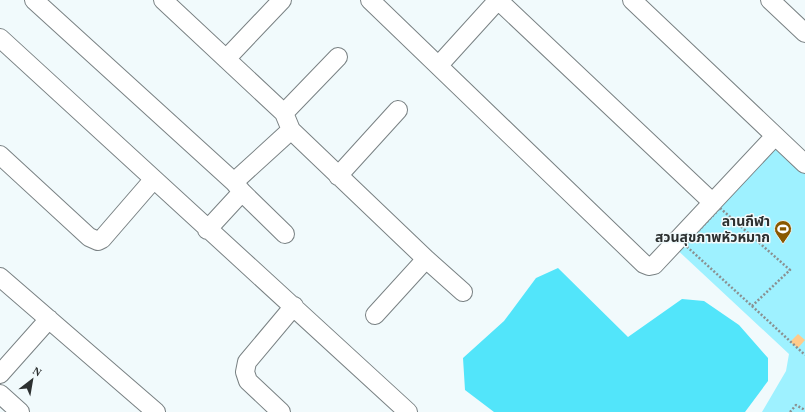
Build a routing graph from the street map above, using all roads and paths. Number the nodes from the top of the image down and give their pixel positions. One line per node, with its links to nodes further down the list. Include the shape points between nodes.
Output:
1 (34, 0): 21 (street)
2 (282, 0): 11 (street)
3 (370, 0): 12 (street)
4 (498, 0): 12 (street); 22 (street)
5 (632, 0): 16 (street)
6 (770, 0): 8 (street)
7 (166, 1): 11 (street)
8 (805, 33)
9 (0, 38): 20 (street)
10 (338, 57): 14 (street)
11 (226, 59): 14 (street)
12 (439, 65): 22 (street, via 644,264 654,265)
13 (398, 110): 19 (street)
14 (284, 113): 15 (street)
15 (291, 130): 19 (street); 21 (street)
16 (775, 136): 18 (street); 22 (street)
17 (0, 155): 20 (street, via 89,237 98,241)
18 (805, 164)
19 (338, 176): 25 (street)
20 (153, 180): 23 (street)
21 (238, 187): 23 (street); 24 (street)
22 (712, 202)
23 (207, 230): 28 (street)
24 (285, 234)
25 (426, 259): 27 (street); 30 (street)
26 (0, 277): 31 (street)
27 (463, 292)
28 (294, 306): 38 (street, via 247,362 245,372 248,381); 39 (street)
29 (752, 306): 29 (path, via 790,270 720,208 685,245); 32 (path)
30 (375, 315)
31 (48, 319): 33 (street); 37 (street)
32 (805, 355)
33 (0, 374)
34 (0, 394): 36 (street)
35 (805, 410): 40 (path, via 796,405)
36 (20, 412)
37 (156, 412)
38 (281, 412)
39 (408, 412)
40 (790, 412)

